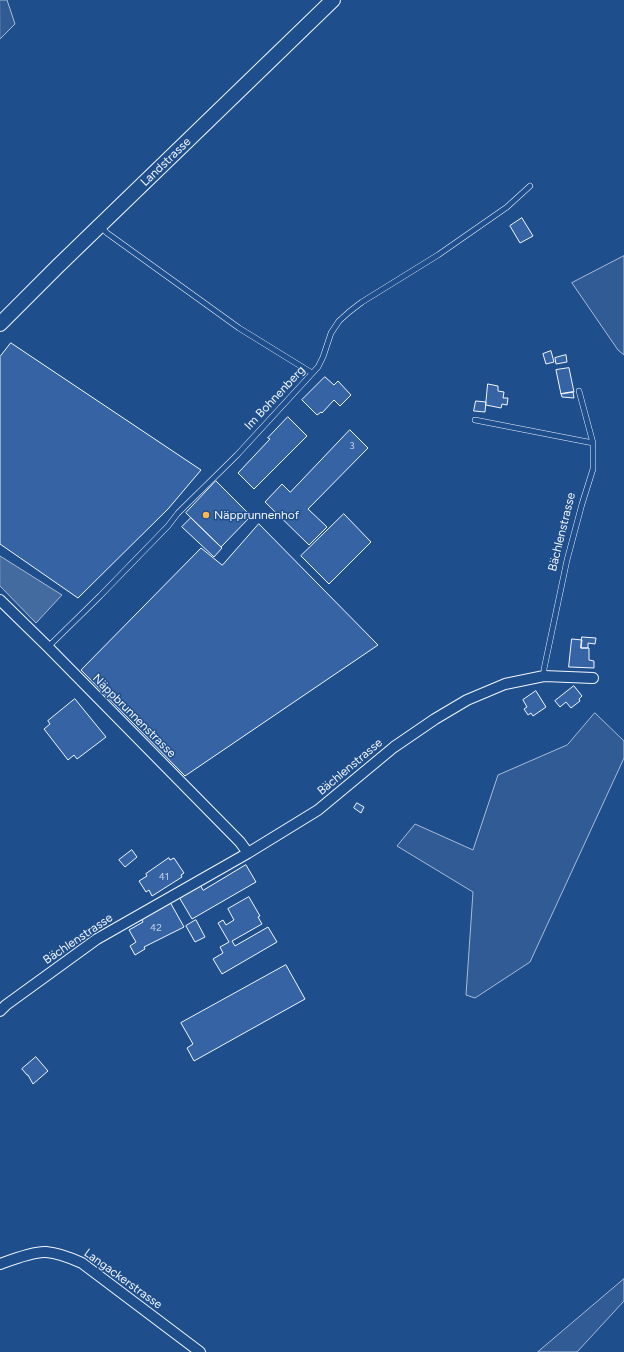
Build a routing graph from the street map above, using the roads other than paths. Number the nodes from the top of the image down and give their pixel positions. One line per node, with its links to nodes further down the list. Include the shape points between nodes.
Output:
1 (333, 0): 3 (main road, Landstrasse)
2 (530, 186): 5 (lane, Im Bohnenberg, via 501,212 348,312 330,333 323,357)
3 (100, 226): 4 (main road, Landstrasse); 5 (lane, via 239,328)
4 (0, 324)
5 (312, 373): 10 (lane, Im Bohnenberg, via 237,455)
6 (580, 391): 8 (lane, Bächlenstrasse)
7 (475, 420): 8 (lane)
8 (593, 443): 11 (lane, Bächlenstrasse, via 593,469 567,560)
9 (0, 600): 10 (street, Näppbrunnenstrasse)
10 (48, 646): 13 (street, Näppbrunnenstrasse)
11 (544, 676): 12 (street); 13 (street, Bächlenstrasse, via 505,684 467,700 435,719 394,747 318,810)
12 (593, 678)
13 (248, 853): 14 (street, Bächlenstrasse, via 97,940)
14 (0, 1011)
15 (0, 1264): 16 (street, Langackerstrasse, via 45,1251 65,1255 82,1263)
16 (200, 1352)

